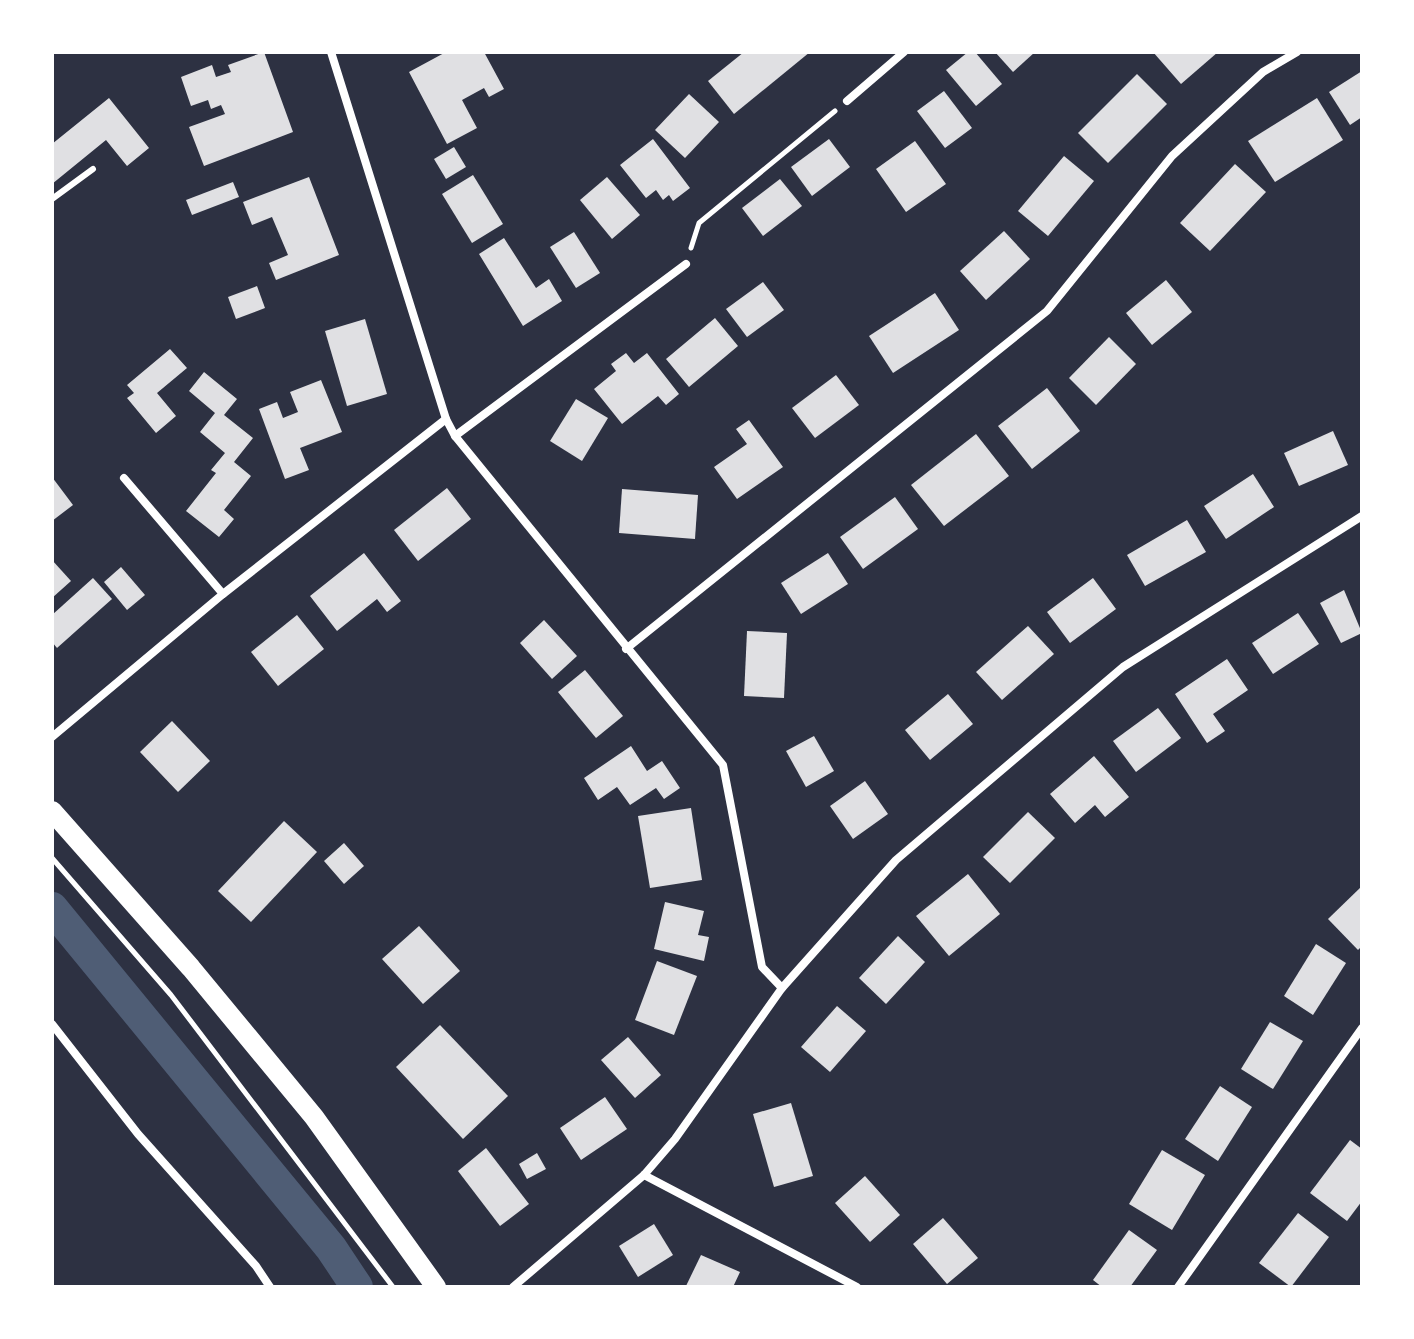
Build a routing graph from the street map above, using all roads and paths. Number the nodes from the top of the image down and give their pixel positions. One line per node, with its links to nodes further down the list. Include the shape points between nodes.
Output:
1 (331, 52): 8 (street)
2 (904, 52): 4 (street)
3 (1297, 52): 13 (street, via 1263,72 1172,156 1047,311)
4 (847, 101): 7 (path, via 699,223)
5 (93, 169): 6 (lane)
6 (52, 199)
7 (686, 264): 9 (street)
8 (446, 419): 9 (street); 12 (street)
9 (455, 436): 13 (street)
10 (124, 478): 12 (street)
11 (1362, 516): 17 (street, via 1123,667 896,860)
12 (223, 594): 14 (street)
13 (626, 649): 17 (street, via 723,765 762,967)
14 (52, 737)
15 (52, 811): 23 (main road, via 314,1117)
16 (52, 858): 22 (path, via 171,995)
17 (782, 988): 20 (street)
18 (52, 1024): 21 (street)
19 (1362, 1028): 26 (street)
20 (644, 1175): 24 (street); 25 (street)
21 (270, 1287)
22 (393, 1287)
23 (436, 1287)
24 (513, 1287)
25 (857, 1287)
26 (1178, 1287)

